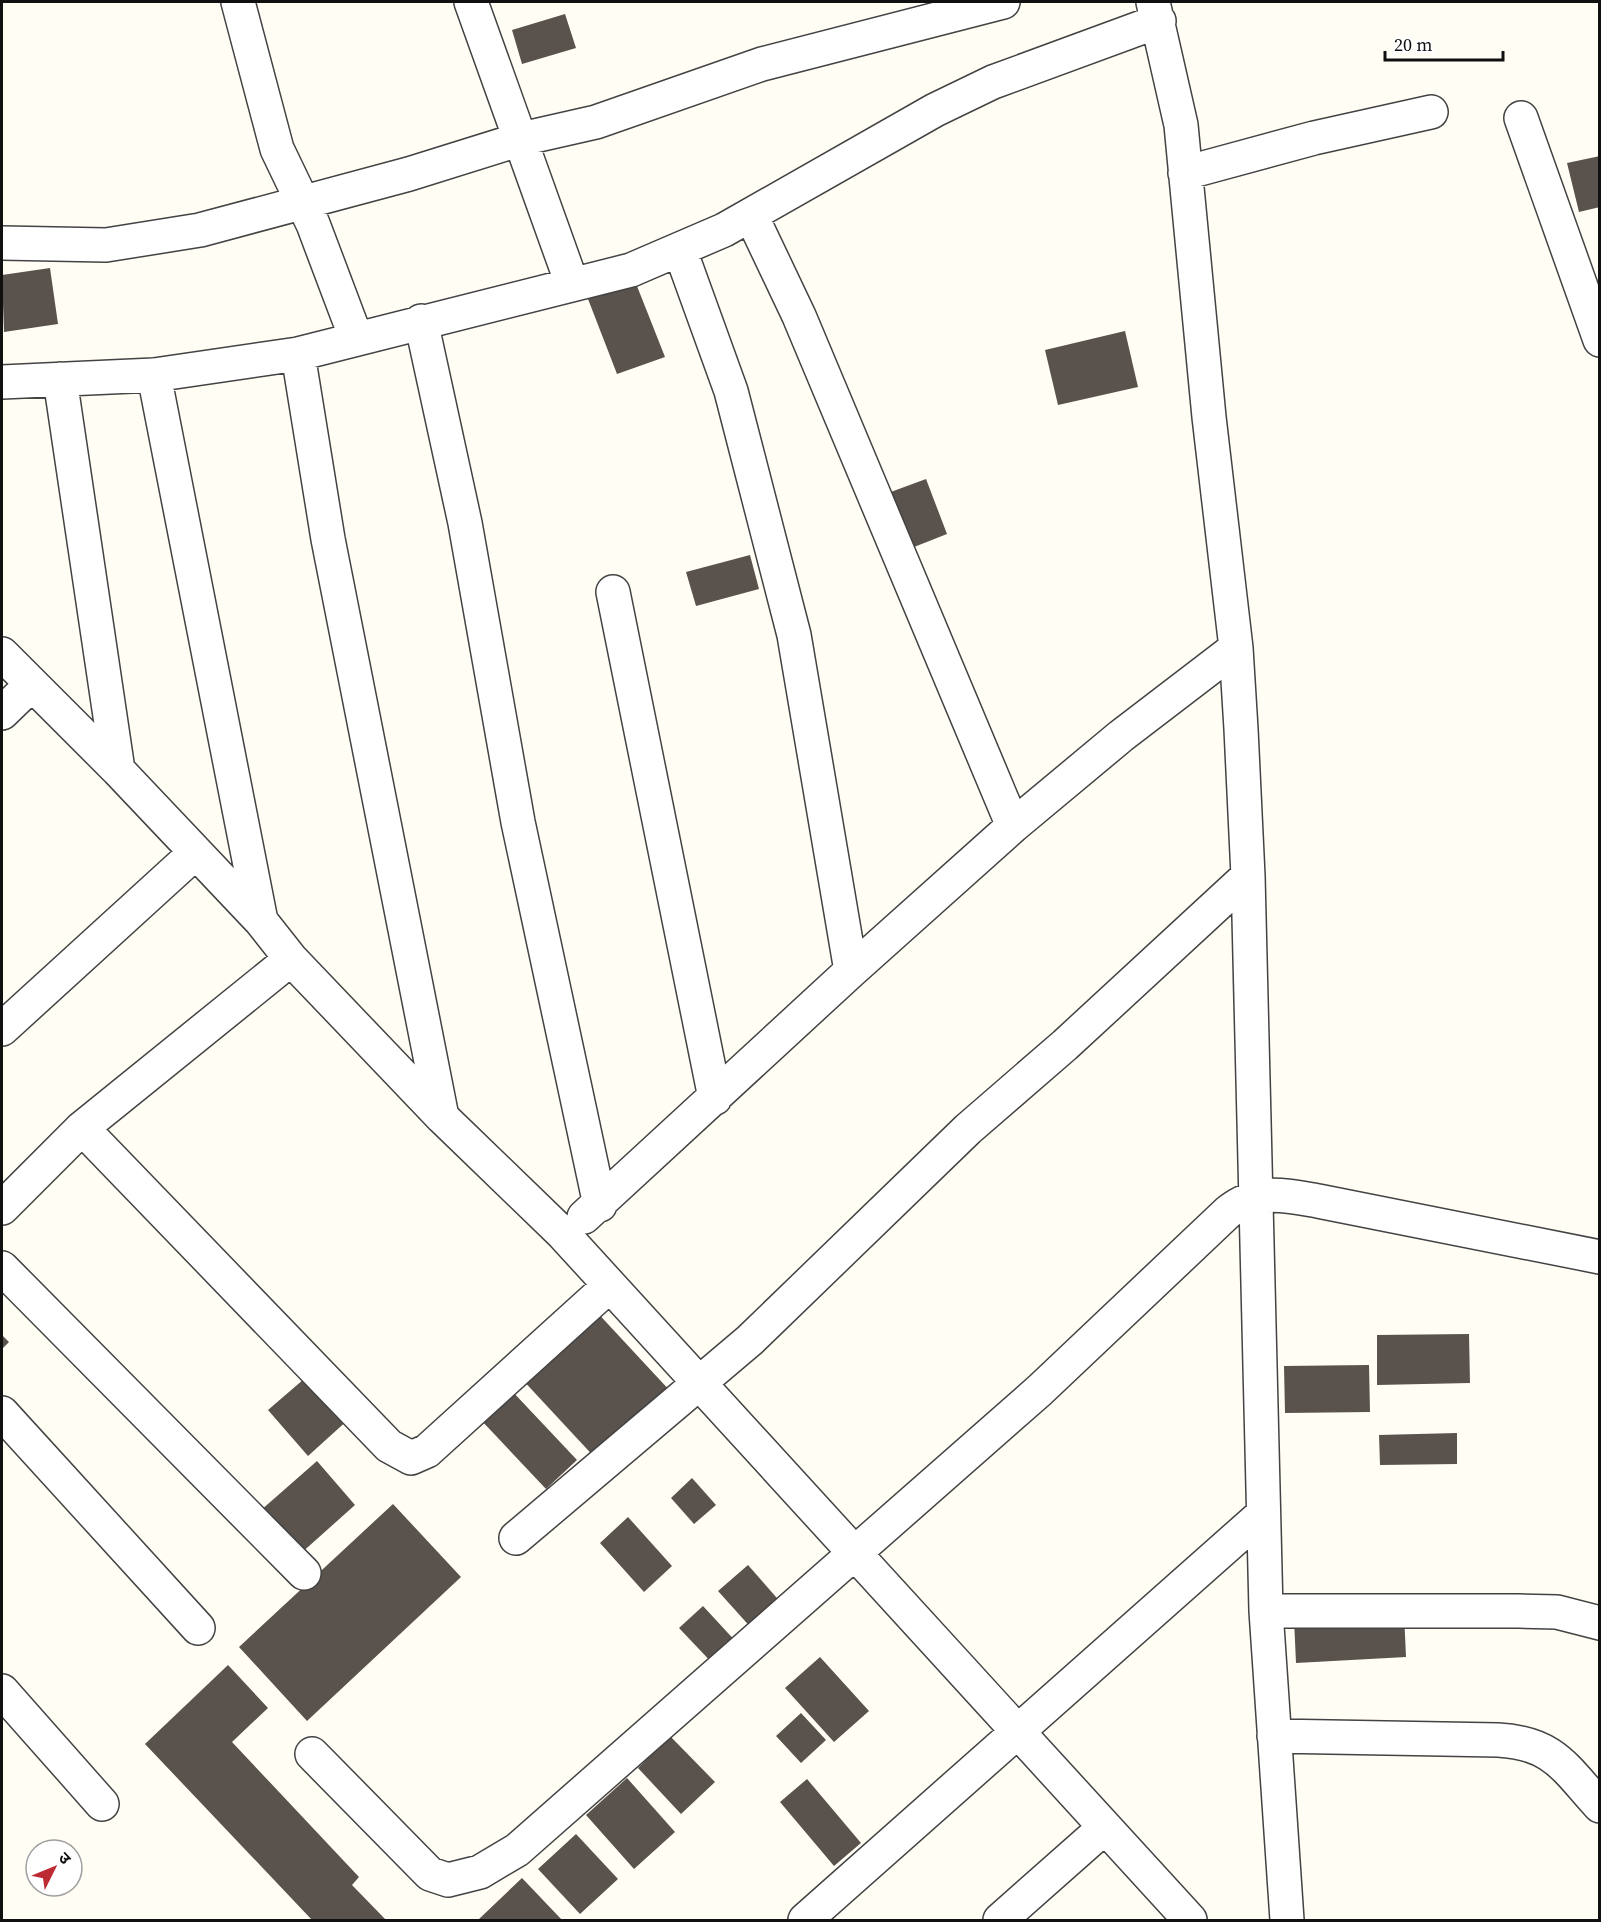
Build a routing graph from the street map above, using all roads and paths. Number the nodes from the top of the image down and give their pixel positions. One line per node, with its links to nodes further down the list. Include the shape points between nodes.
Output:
1 (238, 2): 9 (street, via 277,149)
2 (471, 2): 7 (street)
3 (1003, 2): 7 (street, via 762,63 596,122)
4 (1156, 11): 8 (street, via 1181,125); 10 (street, via 955,100)
5 (1431, 112): 8 (street)
6 (1521, 118): 16 (street)
7 (520, 139): 9 (street, via 409,174); 13 (street)
8 (1185, 173): 22 (street)
9 (301, 201): 11 (street, via 248,219 146,240 106,245); 15 (street)
10 (751, 214): 12 (street); 27 (street, via 799,316)
11 (2, 243)
12 (680, 250): 13 (street, via 631,270); 32 (street, via 731,391 794,635)
13 (572, 284): 14 (street)
14 (421, 321): 15 (street); 38 (street, via 465,523 518,822)
15 (356, 338): 17 (street)
16 (1599, 339)
17 (298, 354): 18 (street); 35 (street, via 328,539)
18 (154, 375): 19 (street); 30 (street)
19 (60, 380): 20 (street); 26 (street)
20 (2, 382)
21 (614, 592): 34 (street)
22 (1236, 648): 27 (street); 29 (street)
23 (2, 654): 24 (street)
24 (31, 685): 25 (street); 26 (street)
25 (2, 712)
26 (118, 770): 28 (street)
27 (1013, 826): 32 (street)
28 (195, 853): 30 (street); 33 (street)
29 (1248, 876): 37 (street); 44 (street, via 968,1129 813,1281)
30 (261, 921): 31 (street)
31 (291, 959): 35 (street); 36 (street)
32 (851, 971): 34 (street)
33 (2, 1029)
34 (715, 1098): 38 (street)
35 (442, 1117): 40 (street)
36 (82, 1128): 39 (street); 43 (street, via 389,1446 411,1458 427,1451)
37 (1254, 1196): 41 (street, via 1318,1201); 46 (street); 48 (street, via 1240,1202 1040,1390)
38 (600, 1205): 40 (street)
39 (2, 1208)
40 (563, 1234): 43 (street)
41 (1599, 1257)
42 (2, 1268): 49 (street)
43 (609, 1286): 44 (street)
44 (698, 1384): 47 (street); 48 (street)
45 (2, 1413): 52 (street)
46 (1263, 1514): 50 (street); 54 (street)
47 (516, 1538)
48 (853, 1555): 54 (street); 56 (street, via 517,1850 480,1872 448,1880 430,1874)
49 (304, 1573)
50 (1266, 1611): 51 (street, via 1557,1612); 55 (street)
51 (1599, 1623)
52 (198, 1628)
53 (2, 1691): 57 (street)
54 (1016, 1733): 59 (street); 60 (street)
55 (1274, 1736): 58 (street, via 1498,1740 1533,1745 1564,1765); 63 (street)
56 (312, 1754)
57 (102, 1804)
58 (1599, 1806)
59 (1104, 1828): 61 (street); 62 (street)
60 (805, 1920)
61 (1000, 1920)
62 (1190, 1920)
63 (1287, 1920)

